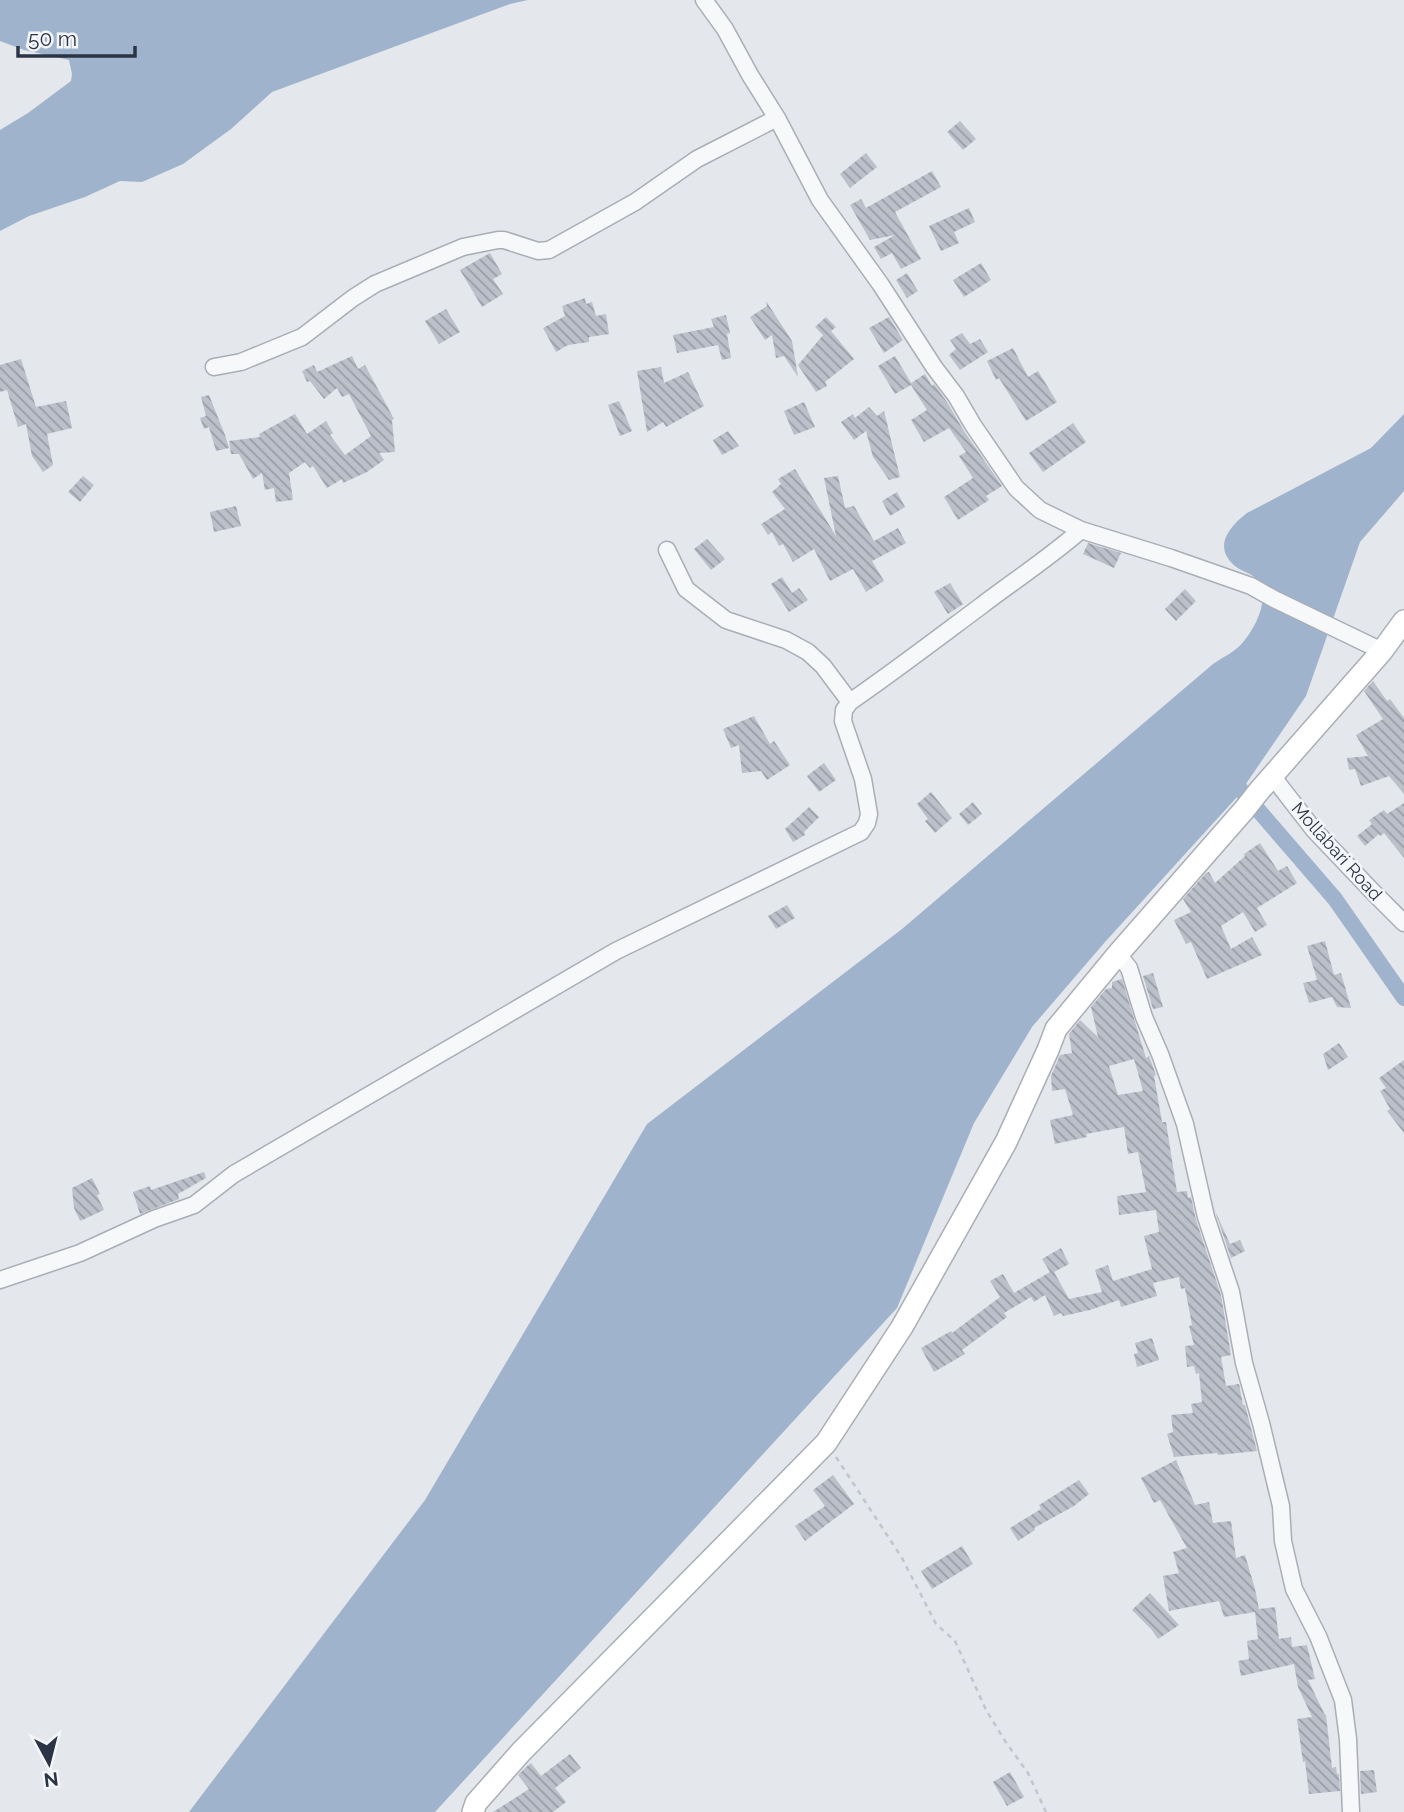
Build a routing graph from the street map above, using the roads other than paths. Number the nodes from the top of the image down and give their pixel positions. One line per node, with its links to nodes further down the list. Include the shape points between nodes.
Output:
1 (704, 0): 2 (street)
2 (777, 118): 3 (street, via 696,159 635,202 549,250 505,240 463,247 375,284 302,337 241,362); 4 (street, via 820,200 1016,488 1040,510)
3 (214, 367)
4 (1081, 530): 7 (street, via 1251,586); 8 (street)
5 (667, 550): 8 (street, via 686,589 726,620 808,652)
6 (1404, 621): 7 (street)
7 (1382, 651): 9 (street)
8 (850, 702): 12 (street, via 844,721 869,814 861,832 616,951 234,1174 194,1205 80,1253)
9 (1266, 784): 10 (street, Mollabari Road); 11 (street)
10 (1404, 923)
11 (1118, 954): 13 (street, via 1056,1029 1006,1142 902,1327 826,1443 522,1752); 14 (street, via 1129,968 1185,1124 1206,1217 1231,1292 1281,1506 1294,1590 1343,1700)
12 (0, 1280)
13 (473, 1812)
14 (1351, 1812)

